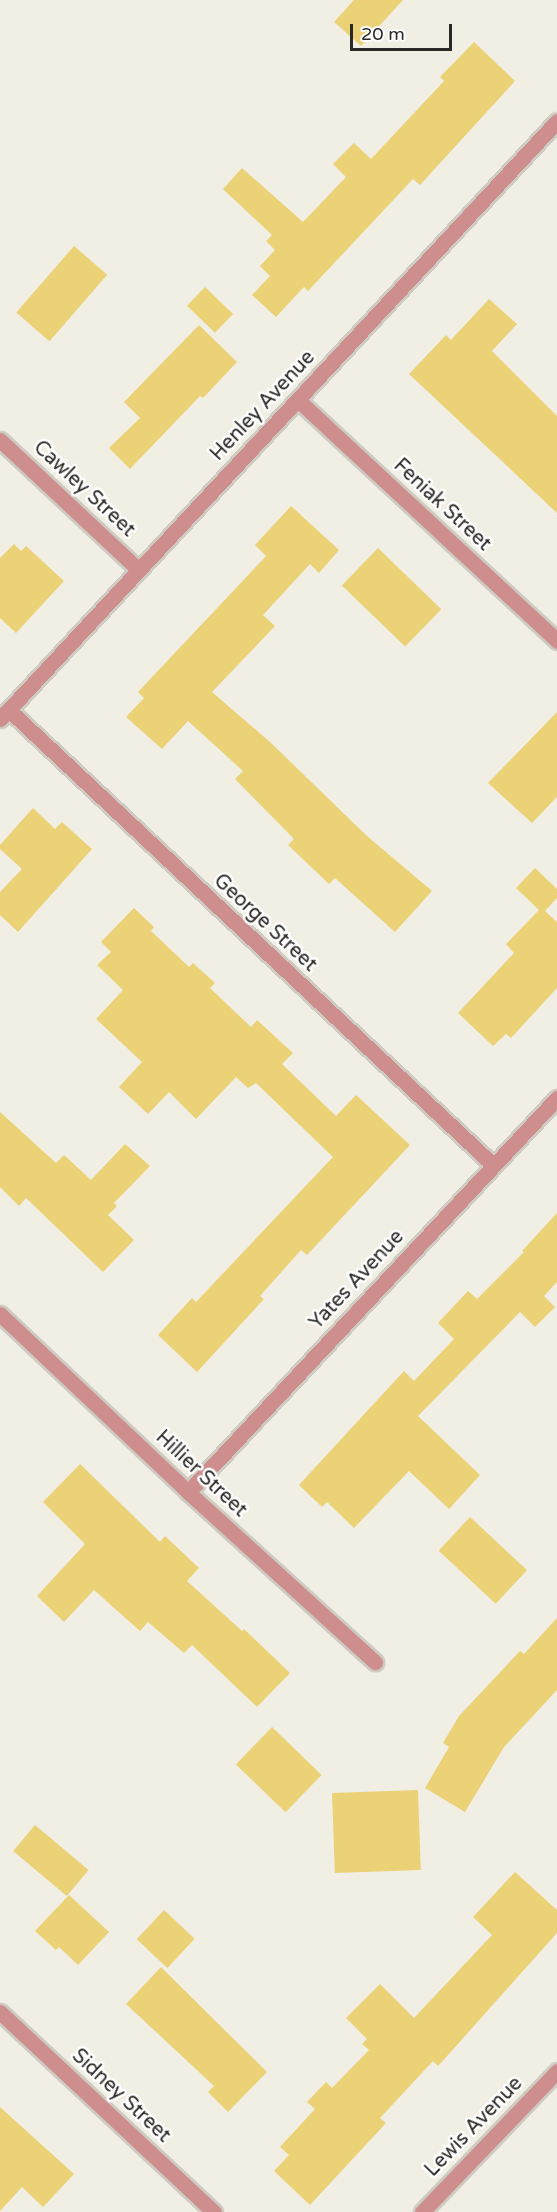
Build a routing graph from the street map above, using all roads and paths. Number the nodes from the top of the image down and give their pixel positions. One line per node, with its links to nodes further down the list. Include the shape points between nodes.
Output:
1 (557, 121): 2 (street, Henley Avenue)
2 (298, 400): 4 (street, Henley Avenue); 5 (street, Feniak Street)
3 (0, 440): 4 (street, Cawley Street)
4 (139, 570): 6 (street, Henley Avenue)
5 (557, 641)
6 (4, 715): 8 (street, George Street)
7 (557, 1098): 8 (street, Yates Avenue)
8 (493, 1165): 10 (street, Yates Avenue)
9 (0, 1314): 10 (street, Hillier Street)
10 (188, 1492): 11 (street, Hillier Street)
11 (375, 1662)
12 (0, 2012): 14 (street, Sidney Street)
13 (557, 2071): 15 (street, Lewis Avenue)
14 (214, 2212)
15 (422, 2212)

